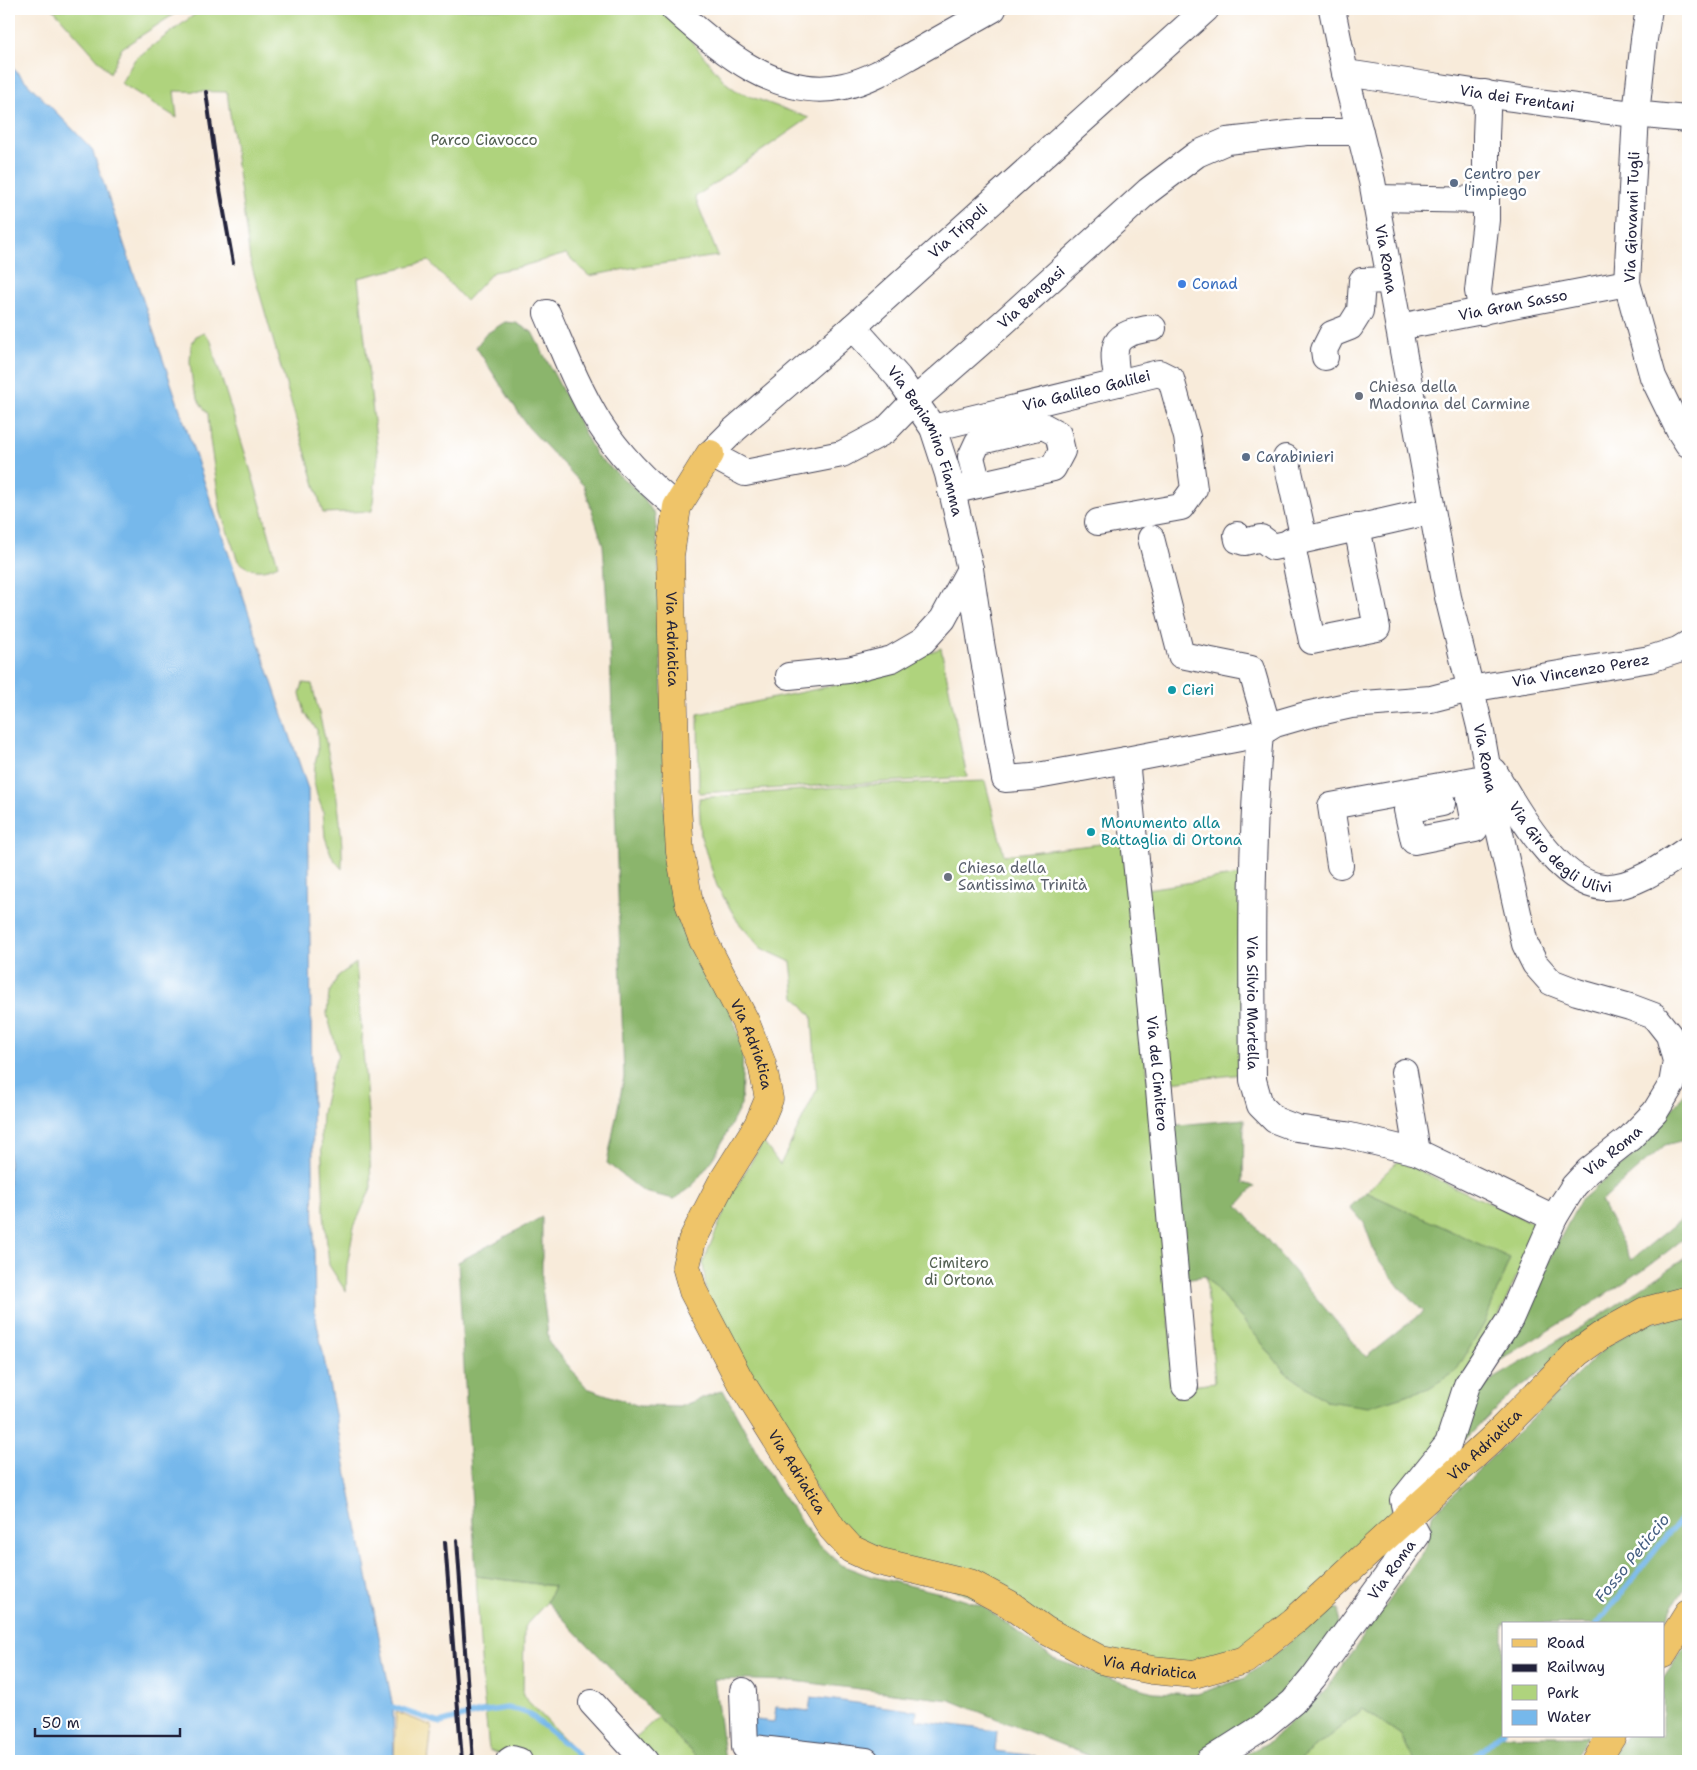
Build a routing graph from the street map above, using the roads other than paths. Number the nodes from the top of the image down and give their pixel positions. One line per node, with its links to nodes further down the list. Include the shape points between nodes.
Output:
1 (674, 9): 2 (street, via 732,57 773,78 818,89 860,82)
2 (993, 9)
3 (1206, 9): 17 (street, Via Tripoli)
4 (1332, 9): 6 (street, Via Roma)
5 (1649, 9): 8 (street, Via Giovanni Tugli)
6 (1346, 73): 7 (street, Via dei Frentani); 10 (street, Via Roma)
7 (1485, 93): 8 (street, Via dei Frentani); 12 (street)
8 (1636, 115): 9 (street, Via dei Frentani); 14 (street, Via Giovanni Tugli)
9 (1688, 119)
10 (1360, 132): 11 (street, Via Roma); 22 (street, Via Bengasi, via 1307,132 1228,140 1197,154 1148,191)
11 (1375, 198): 12 (street); 13 (street, Via Roma)
12 (1486, 200): 15 (street, via 1478,291)
13 (1390, 280): 18 (street, Via Roma); 20 (street, via 1362,281 1360,311 1350,327 1332,334 1324,350)
14 (1627, 283): 15 (street, Via Gran Sasso); 24 (street, Via Giovanni Tugli, via 1653,377)
15 (1482, 312): 18 (street, Via Gran Sasso)
16 (547, 313): 29 (street, via 599,423 619,451)
17 (853, 327): 22 (street, Via Beniamino Fiamma, via 898,377); 25 (street, Via Tripoli)
18 (1399, 327): 30 (street, Via Roma)
19 (1153, 328): 21 (street, via 1130,332 1118,341 1114,356)
20 (1325, 357)
21 (1118, 382): 23 (street, Via Galileo Galilei); 31 (street, Via Galileo Galilei, via 1159,373 1171,379 1187,437 1194,489 1181,507)
22 (914, 401): 23 (street, Via Beniamino Fiamma); 25 (street, Via Bengasi, via 885,431 842,454 745,473)
23 (932, 428): 28 (street, Via Beniamino Fiamma)
24 (1688, 444)
25 (710, 454): 29 (main road, Via Adriatica)
26 (1286, 458): 35 (street)
27 (978, 485): 28 (street)
28 (952, 491): 36 (street, Via Beniamino Fiamma)
29 (677, 507): 52 (main road, Via Adriatica, via 670,556 680,852 689,903 703,940 745,1021 762,1064 769,1099 758,1125 721,1184 692,1241 686,1266 693,1291 739,1379 832,1528 851,1549 877,1561 970,1583 1009,1604 1045,1630 1101,1660 1194,1674 1245,1660 1294,1621)
30 (1432, 511): 32 (street); 41 (street, Via Roma)
31 (1098, 522)
32 (1357, 527): 35 (street); 35 (street, via 1377,628 1312,641)
33 (1237, 534): 35 (street, via 1238,540 1244,542 1261,538 1273,547)
34 (1151, 538): 40 (street, via 1180,655 1251,670)
35 (1298, 540)
36 (970, 569): 39 (street, via 943,619 923,641 892,659 848,670); 43 (street, Via Beniamino Fiamma, via 1005,779)
37 (1688, 644): 41 (street, Via Vincenzo Perez, via 1650,659)
38 (1208, 671): 40 (street)
39 (789, 676)
40 (1254, 681): 42 (street)
41 (1470, 690): 42 (street, via 1431,699 1351,705 1274,724); 44 (street, Via Roma)
42 (1264, 730): 43 (street); 48 (street, Via Silvio Martella, via 1254,798 1252,867 1253,1080 1260,1105 1275,1120 1296,1128 1346,1134)
43 (1126, 760): 51 (street, Via del Cimitero)
44 (1484, 781): 45 (street, Via Giro degli Ulivi, via 1526,823 1562,866 1577,878 1602,887 1628,884 1648,876); 46 (street, via 1331,806); 49 (street, Via Roma, via 1523,937 1535,964 1551,982 1654,1016 1669,1035 1676,1061 1672,1084 1655,1112 1574,1186)
45 (1688, 849)
46 (1340, 865)
47 (1404, 1072): 48 (street)
48 (1417, 1152): 49 (street, Via Silvio Martella)
49 (1554, 1218): 52 (street, Via Roma, via 1510,1319 1467,1385 1448,1444 1403,1500)
50 (1688, 1300): 52 (main road, Via Adriatica, via 1645,1311 1577,1353 1491,1440)
51 (1185, 1386)
52 (1407, 1516): 62 (street, Via Roma, via 1417,1535 1313,1678 1293,1702 1264,1726)
53 (1688, 1614): 54 (main road)
54 (1664, 1652)
55 (743, 1690): 61 (street, via 745,1747)
56 (592, 1703): 60 (street)
57 (1611, 1738): 63 (main road)
58 (509, 1761): 59 (street)
59 (519, 1761)
60 (645, 1761)
61 (866, 1761)
62 (1209, 1761)
63 (1596, 1761)

